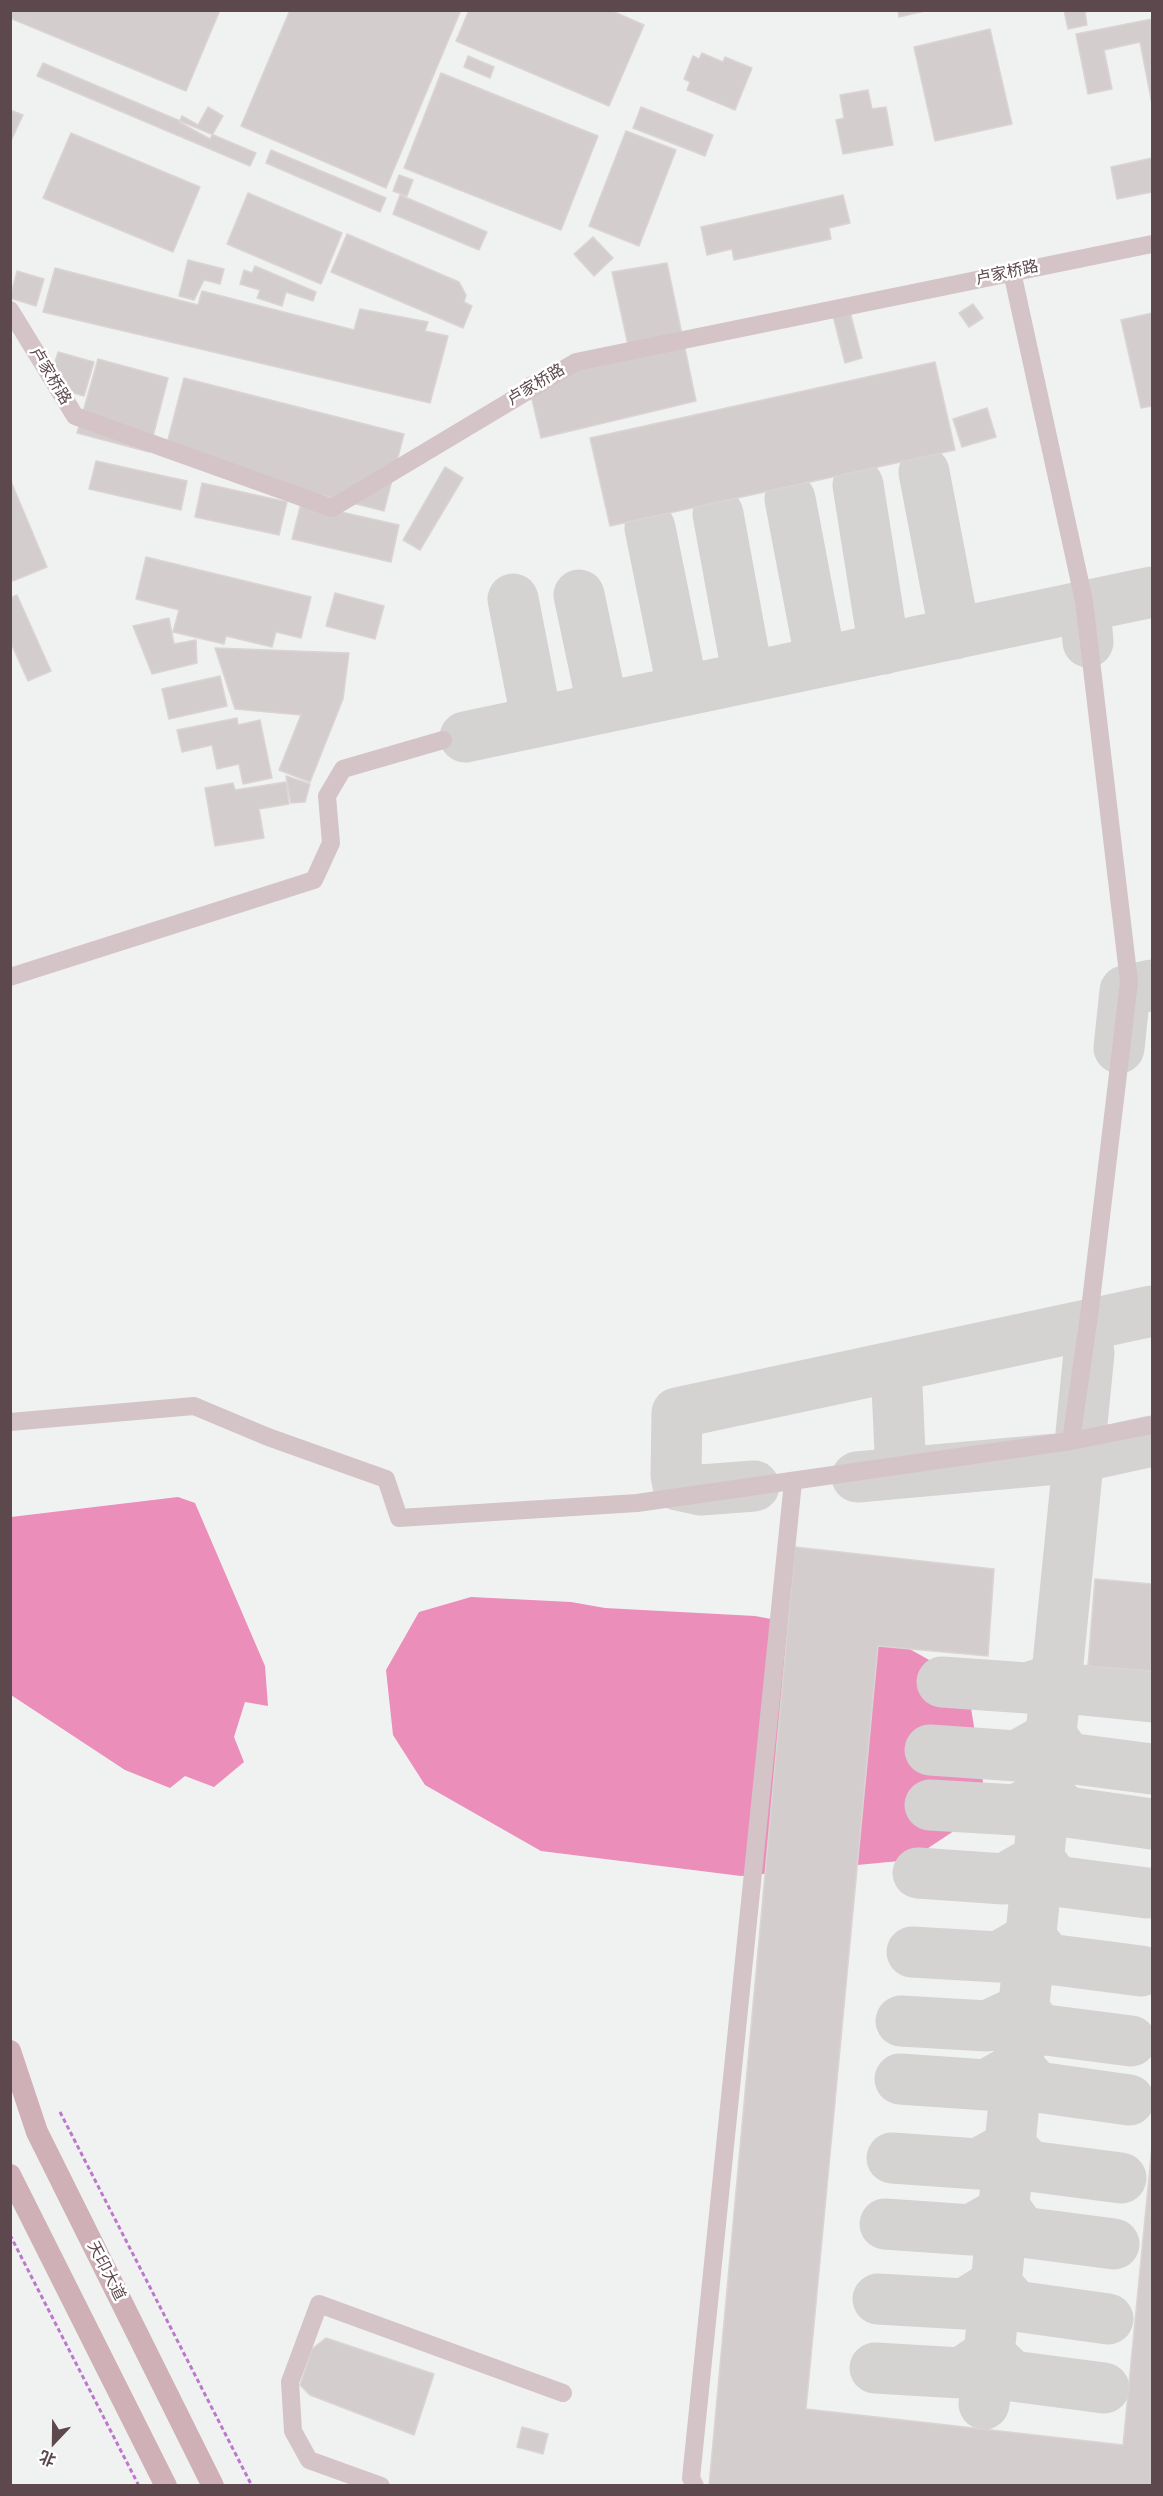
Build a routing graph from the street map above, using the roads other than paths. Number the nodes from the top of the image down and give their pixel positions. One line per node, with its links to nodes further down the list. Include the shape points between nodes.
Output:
1 (1152, 243): 2 (street, 卢家桥路)
2 (1012, 272): 3 (street, 卢家桥路, via 576,362 332,508 75,416); 8 (street, via 1084,600 1129,982)
3 (10, 310)
4 (443, 740): 5 (street, via 343,769 327,796 331,843 314,880)
5 (10, 976)
6 (10, 1422): 9 (street, via 194,1406 386,1479 399,1518 637,1503)
7 (1152, 1425): 8 (street)
8 (1071, 1442): 9 (street)
9 (793, 1482): 16 (street, via 691,2478)
10 (10, 2051): 14 (main road, 天印大道, via 37,2132)
11 (10, 2175): 13 (main road)
12 (563, 2393): 15 (street, via 319,2304 290,2382 293,2431 309,2460)
13 (166, 2486)
14 (213, 2486)
15 (381, 2486)
16 (695, 2486)

